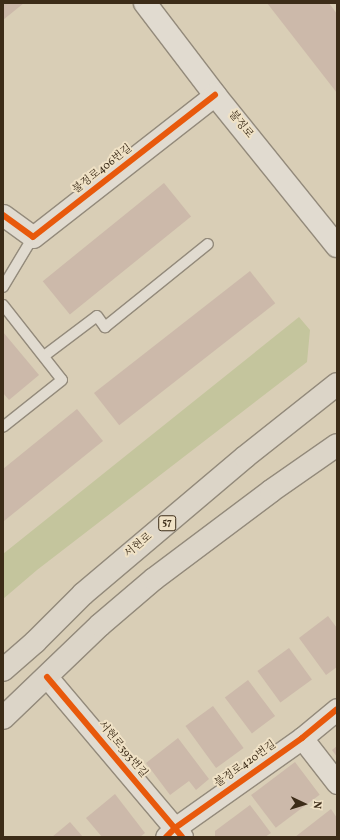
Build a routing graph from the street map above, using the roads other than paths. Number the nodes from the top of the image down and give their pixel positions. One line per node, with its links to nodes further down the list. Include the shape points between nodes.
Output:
1 (145, 3): 2 (main road, 불정로)
2 (215, 95): 4 (street, 불정로406번길); 6 (main road, 불정로)
3 (3, 215): 4 (street)
4 (33, 237): 7 (lane)
5 (208, 244): 9 (lane, via 106,327 97,316)
6 (337, 246)
7 (3, 287)
8 (3, 305): 9 (lane)
9 (44, 356): 11 (lane, via 62,380)
10 (337, 384): 13 (main road, 서현로 / 57, via 245,457 83,594)
11 (3, 427)
12 (337, 445): 14 (main road, via 154,579 100,625)
13 (3, 670)
14 (47, 677): 16 (main road); 19 (street, 서현로393번길)
15 (337, 709): 17 (street, 불정로420번길)
16 (3, 718)
17 (302, 738): 18 (street); 19 (street, 불정로420번길)
18 (337, 783)
19 (174, 834)

